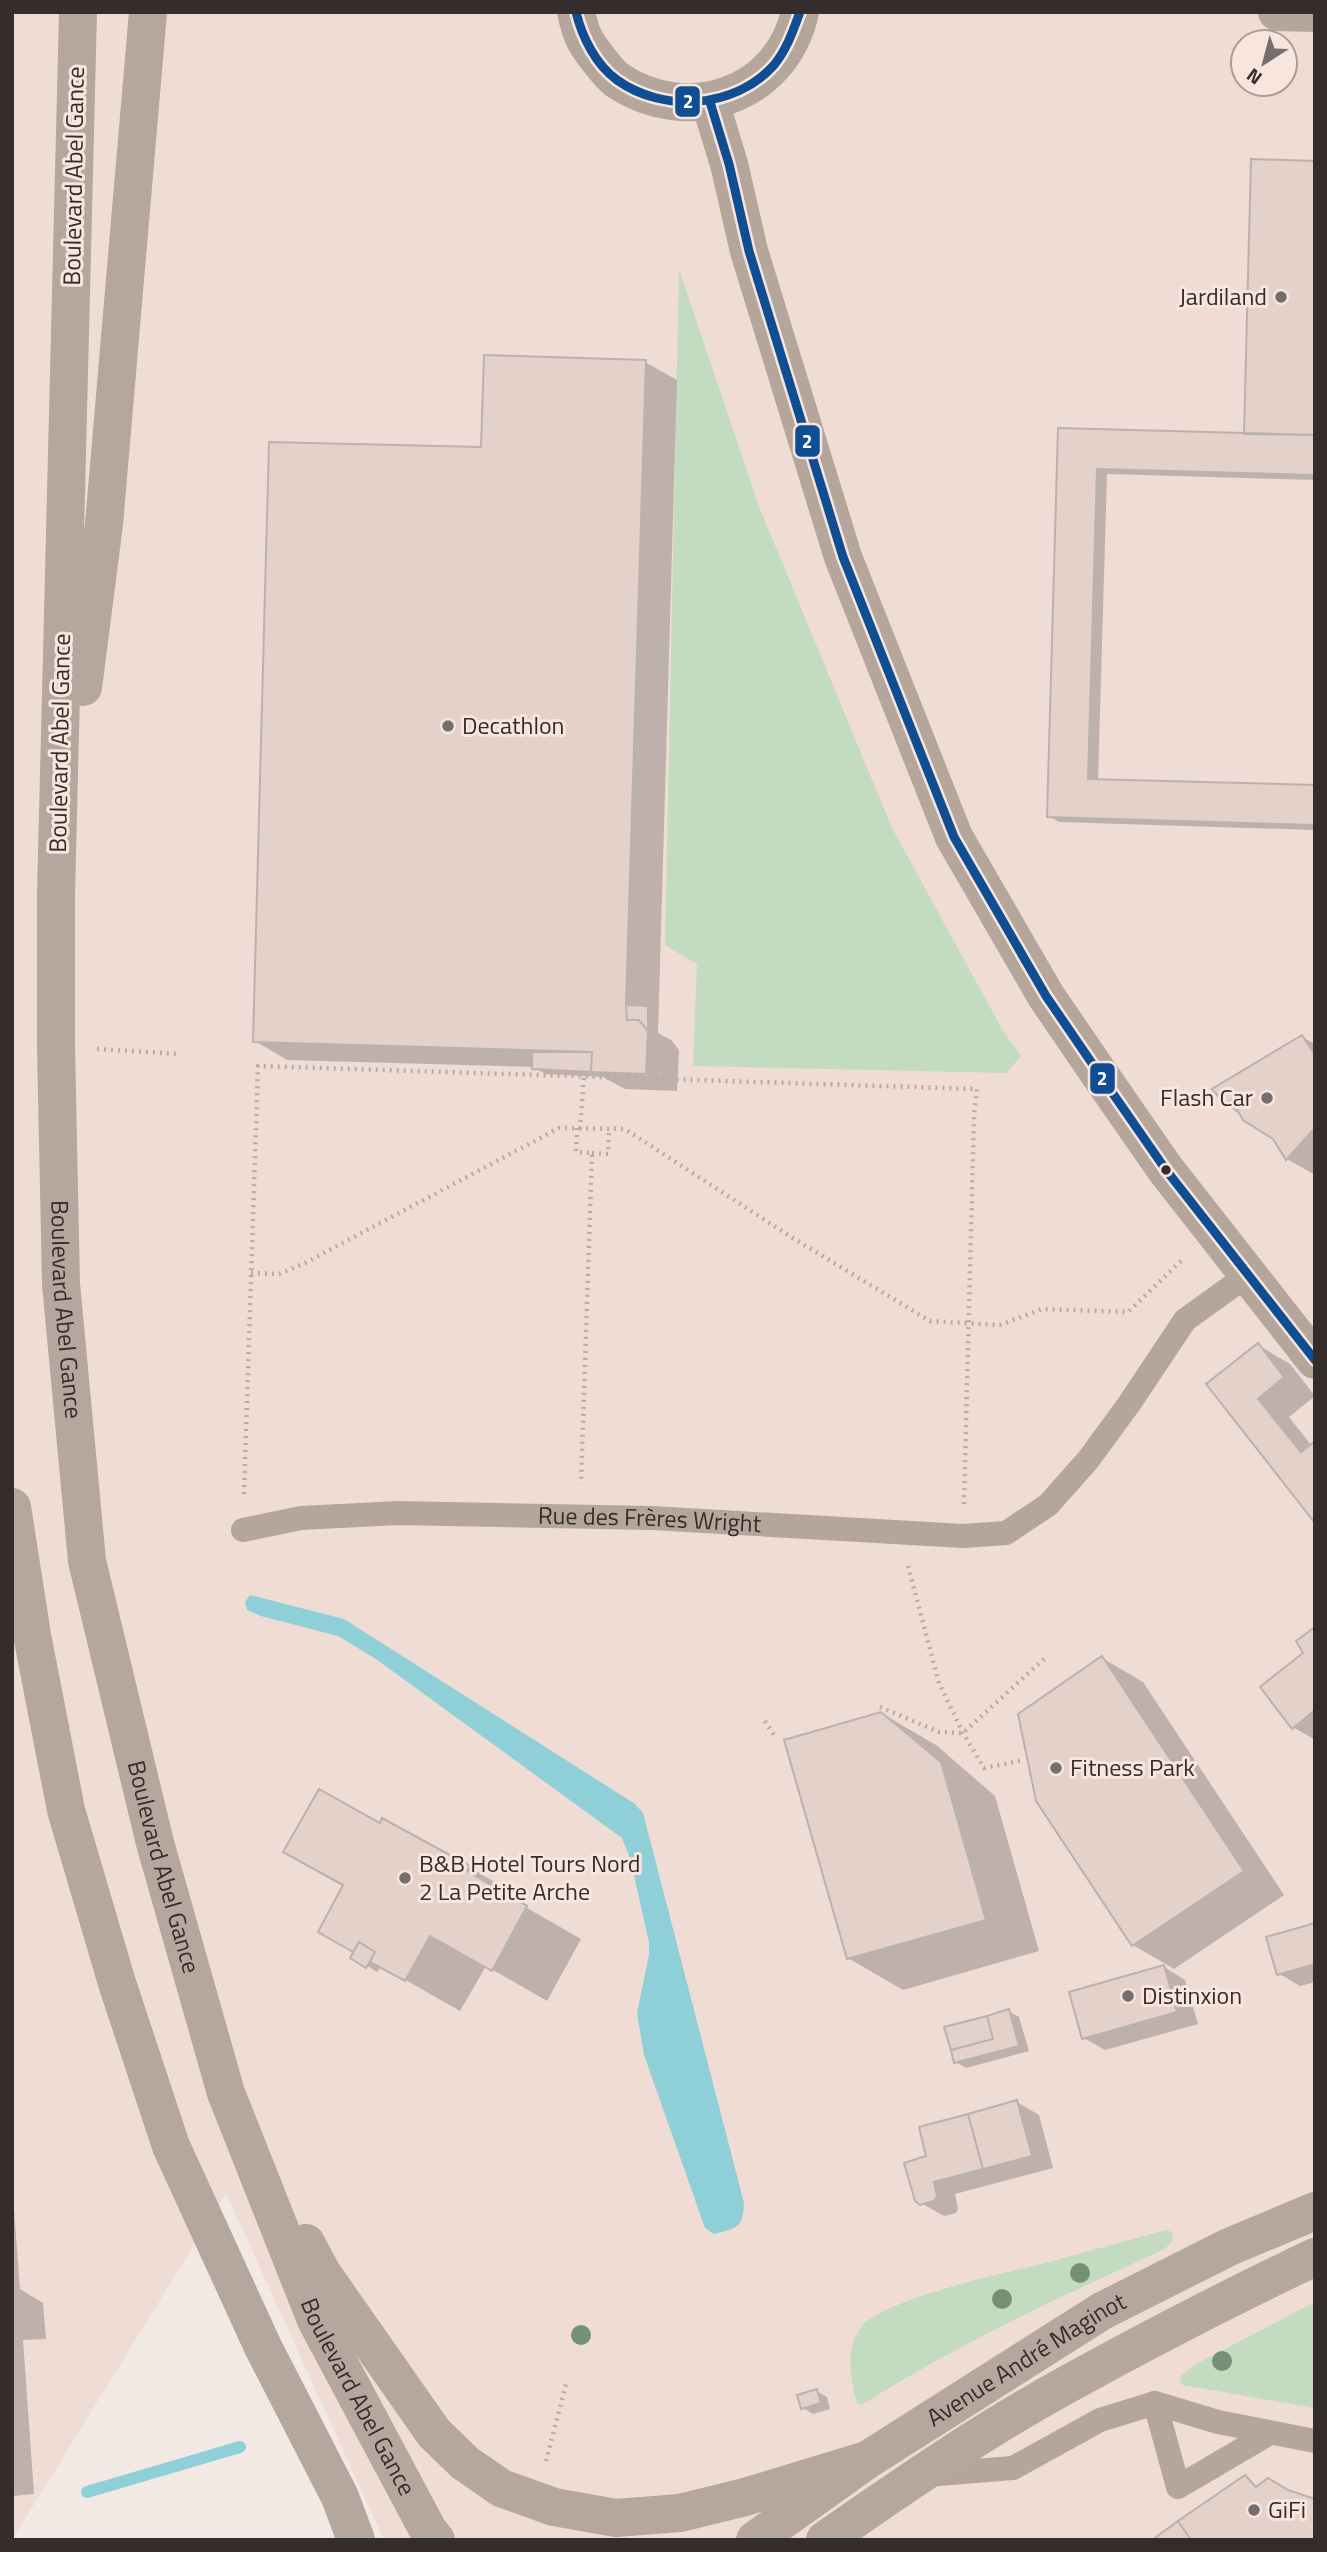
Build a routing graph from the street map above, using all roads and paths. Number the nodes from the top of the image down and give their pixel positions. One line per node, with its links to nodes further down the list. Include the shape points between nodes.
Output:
1 (78, 12): 8 (main road, Boulevard Abel Gance)
2 (148, 12): 8 (main road, via 104,524)
3 (576, 12): 7 (street, via 584,40 616,79 660,101)
4 (800, 12): 7 (street, via 795,31 775,64 746,89)
5 (1277, 12): 6 (street)
6 (1315, 13)
7 (710, 102): 17 (street, via 749,251 843,557 954,837 1046,996 1166,1170)
8 (56, 894): 31 (main road, Boulevard Abel Gance, via 61,1284 87,1561 155,1843)
9 (92, 1049): 10 (path)
10 (180, 1054)
11 (584, 1076): 12 (path); 16 (path, via 258,1066); 18 (path, via 977,1089)
12 (579, 1128): 13 (path); 14 (path, via 576,1152); 16 (path, via 559,1128 525,1144 279,1275)
13 (609, 1129): 14 (path, via 607,1154); 18 (path, via 625,1129 921,1317)
14 (592, 1153): 21 (path)
15 (1182, 1260): 18 (path, via 1128,1312 1042,1309 1000,1325)
16 (251, 1273): 22 (path)
17 (1249, 1274): 19 (street); 24 (lane, Rue des Frères Wright, via 1185,1320 1104,1438 1048,1505 1006,1533)
18 (969, 1322): 24 (path)
19 (1315, 1360)
20 (12, 1507): 41 (main road, via 65,1810 133,2033 171,2146 263,2347 340,2497)
21 (580, 1517): 22 (lane, Rue des Frères Wright, via 398,1513 300,1518); 23 (lane, Rue des Frères Wright)
22 (243, 1530)
23 (899, 1532): 24 (lane, Rue des Frères Wright); 28 (path, via 939,1683)
24 (963, 1536)
25 (1045, 1658): 28 (path)
26 (880, 1707): 28 (path, via 939,1731)
27 (765, 1721): 29 (path)
28 (963, 1733): 30 (path, via 984,1768)
29 (775, 1737)
30 (1024, 1760)
31 (226, 2093): 38 (main road, via 322,2273 434,2433 465,2463 501,2488 554,2507 615,2518 680,2513); 42 (main road, Boulevard Abel Gance, via 316,2320)
32 (1315, 2211): 38 (main road, Avenue André Maginot, via 1229,2247 1102,2311)
33 (1315, 2256): 40 (main road, Avenue André Maginot, via 1065,2385)
34 (566, 2380): 39 (path)
35 (1155, 2403): 36 (lane); 36 (lane, via 1178,2487); 40 (lane, via 1100,2420 1013,2468)
36 (1270, 2433): 37 (lane)
37 (1315, 2441)
38 (867, 2460): 43 (main road, Avenue André Maginot)
39 (543, 2471)
40 (918, 2476): 44 (main road, Avenue André Maginot)
41 (356, 2540)
42 (436, 2540)
43 (755, 2540)
44 (825, 2540)

